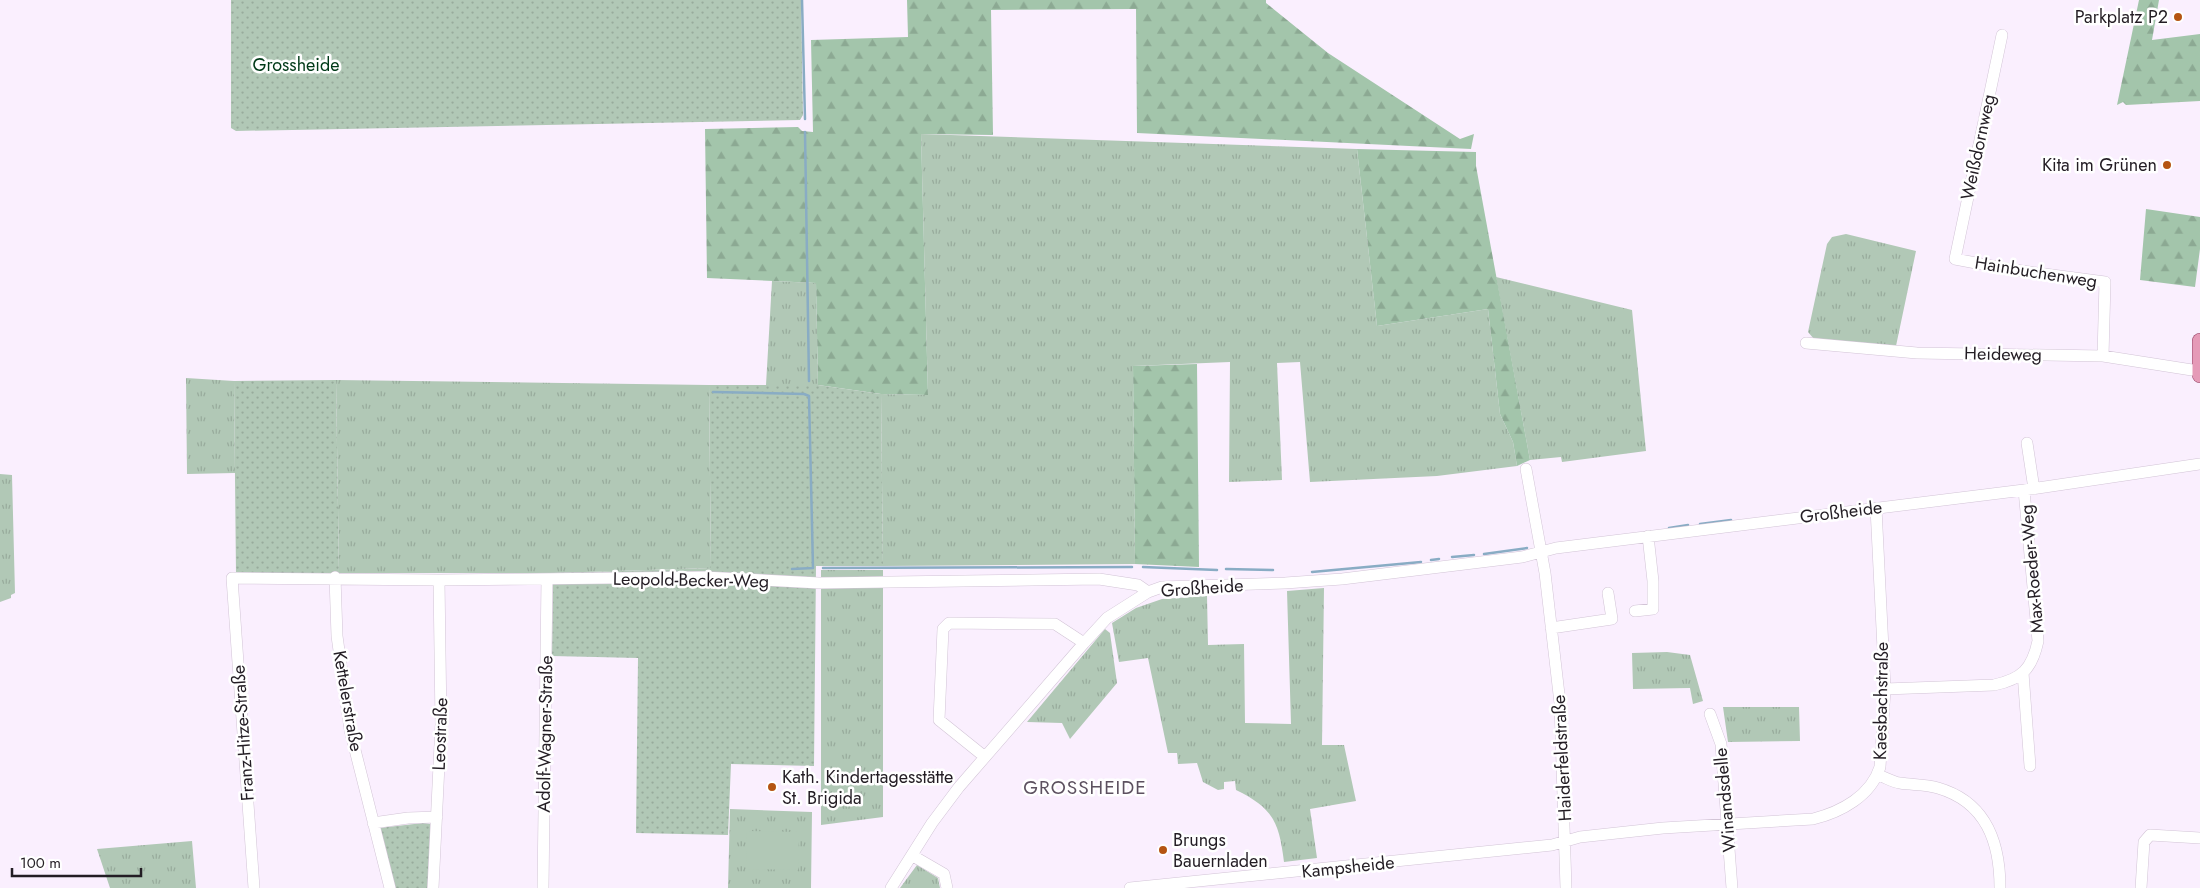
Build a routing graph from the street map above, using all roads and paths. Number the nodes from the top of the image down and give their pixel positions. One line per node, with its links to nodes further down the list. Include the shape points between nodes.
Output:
1 (2002, 35): 2 (street, Weißdornweg)
2 (1955, 259): 5 (street, Hainbuchenweg, via 2008,270 2105,282)
3 (2200, 341): 6 (main road)
4 (1806, 343): 5 (street, Heideweg, via 1917,353)
5 (2103, 356): 6 (street, Heideweg)
6 (2199, 372)
7 (2027, 443): 10 (street)
8 (2200, 464): 10 (street, Großheide)
9 (1526, 468): 13 (street, Haiderfeldstraße)
10 (2029, 490): 11 (street, Großheide); 23 (street, Max-Roeder-Weg, via 2038,641 2035,658)
11 (1876, 508): 12 (street, Großheide); 24 (street, Kaesbachstraße)
12 (1648, 536): 13 (street, Großheide, via 1556,548); 20 (street, via 1653,609)
13 (1541, 553): 18 (street, Großheide, via 1464,565 1285,584 1177,586); 21 (street, Haiderfeldstraße)
14 (335, 577): 15 (street, Leopold-Becker-Weg); 17 (street, Leopold-Becker-Weg); 30 (street, Kettelerstraße, via 337,636 350,730)
15 (232, 578): 35 (street, Franz-Hitze-Straße)
16 (547, 579): 17 (street, Leopold-Becker-Weg); 18 (street, Leopold-Becker-Weg, via 704,577 819,583 1099,579 1138,585); 38 (street, Adolf-Wagner-Straße)
17 (439, 580): 29 (street, Leostraße, via 441,724)
18 (1148, 592): 22 (street, Großheide, via 1107,618)
19 (1608, 593): 21 (street, via 1612,619)
20 (1636, 611)
21 (1551, 628): 33 (street, Haiderfeldstraße, via 1560,703)
22 (1084, 643): 26 (street, Großheide); 26 (street, via 1055,624 949,623 943,629 939,720)
23 (2023, 673): 24 (street, via 1994,685); 27 (street)
24 (1885, 689): 28 (street, Kaesbachstraße)
25 (1710, 714): 31 (street, Winandsdelle, via 1721,744)
26 (985, 756): 34 (street, Großheide, via 932,824)
27 (2030, 766)
28 (1878, 775): 31 (street, Kaesbachstraße, via 1848,806 1833,814 1813,819); 44 (street, via 1898,783 1938,788 1955,794 1972,807 1992,832 2000,867)
29 (436, 817): 30 (street); 37 (street, Leostraße)
30 (373, 823): 36 (street, Kettelerstraße)
31 (1728, 824): 33 (street, Kaesbachstraße, via 1664,828); 43 (street, Winandsdelle)
32 (2200, 838): 45 (street, via 2150,834 2146,837)
33 (1566, 841): 41 (street, Kampsheide, via 1370,865); 42 (street, Haiderfeldstraße)
34 (913, 856): 39 (street, Großheide); 40 (street, via 944,874)
35 (254, 888)
36 (390, 888)
37 (433, 888)
38 (543, 888)
39 (891, 888)
40 (947, 888)
41 (1130, 888)
42 (1566, 888)
43 (1732, 888)
44 (2000, 888)
45 (2141, 888)

